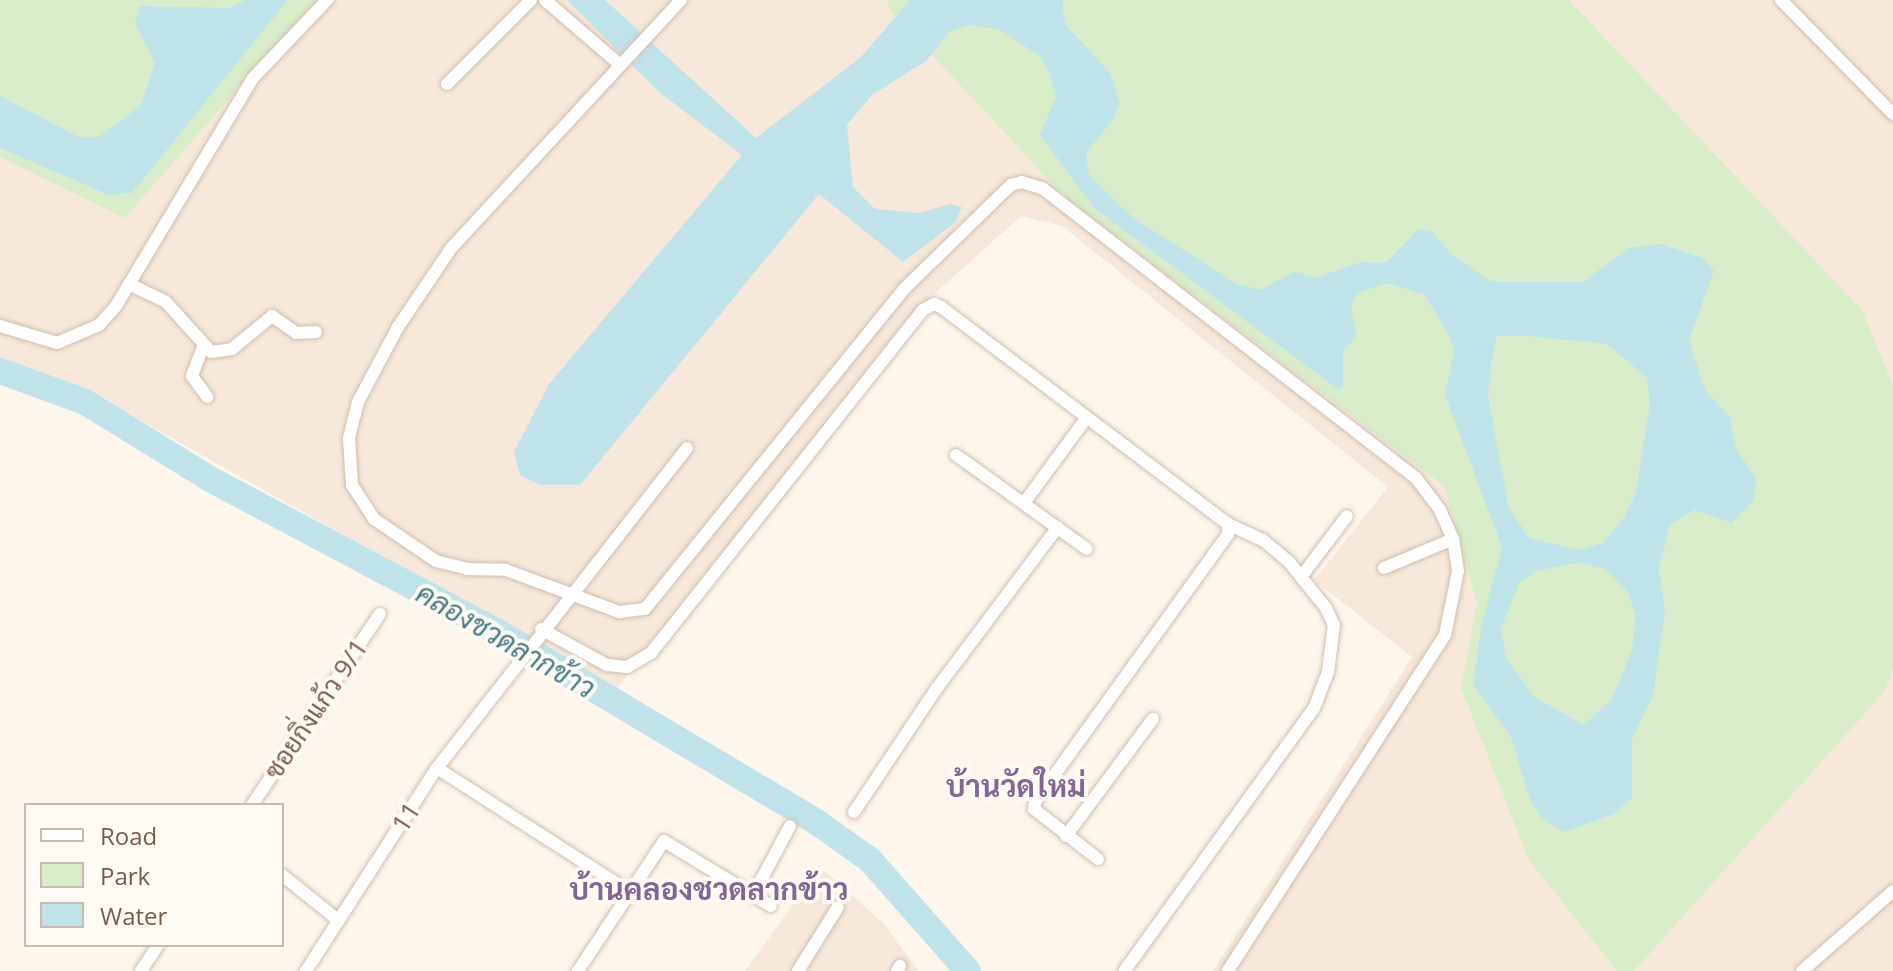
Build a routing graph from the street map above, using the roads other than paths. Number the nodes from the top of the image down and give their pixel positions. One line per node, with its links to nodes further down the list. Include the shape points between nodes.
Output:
1 (327, 0): 9 (street, via 253,78)
2 (531, 0): 7 (street)
3 (545, 0): 6 (street)
4 (681, 0): 6 (street)
5 (1781, 0): 8 (street)
6 (620, 61): 25 (street, via 452,247 398,327 358,402 349,438 352,485 374,519 404,543 436,561 506,570)
7 (447, 84)
8 (1893, 114)
9 (129, 284): 10 (street, via 99,325 78,338 57,343); 12 (street, via 166,302)
10 (0, 326)
11 (316, 332): 12 (street, via 296,333 272,316 232,349 220,354)
12 (203, 347): 13 (street, via 192,376)
13 (207, 397)
14 (1085, 420): 17 (street); 19 (street); 27 (street, via 941,307 930,304 651,653 627,667 607,665)
15 (687, 448): 25 (street, 11)
16 (956, 455): 17 (street)
17 (1024, 503): 20 (street)
18 (1347, 516): 24 (street)
19 (1228, 524): 24 (street, via 1263,540); 33 (street, via 1228,534 1035,802 1034,809)
20 (1058, 527): 22 (street); 31 (street, via 937,688)
21 (1453, 539): 23 (street); 25 (street, via 1416,478 1042,188 1022,182 993,200 905,288 645,609 619,612); 48 (street, via 1458,571 1445,635)
22 (1087, 549)
23 (1384, 568)
24 (1301, 577): 47 (street, via 1334,625 1328,672 1314,708)
25 (569, 593): 27 (street, 11)
26 (380, 614): 30 (street, ซอยกิ่งแก้ว 9/1)
27 (541, 629): 29 (street, 11)
28 (1153, 719): 33 (street)
29 (437, 768): 37 (street); 41 (street, 11)
30 (253, 803)
31 (854, 812)
32 (790, 826): 38 (street)
33 (1066, 836): 34 (street)
34 (1098, 859)
35 (284, 877): 41 (street)
36 (1893, 891): 49 (street)
37 (630, 892): 38 (street, via 664,841); 45 (street)
38 (753, 895): 39 (street)
39 (771, 906)
40 (838, 907): 46 (street)
41 (338, 920): 44 (street, 11)
42 (157, 947): 43 (street)
43 (141, 971)
44 (306, 971)
45 (578, 971)
46 (798, 971)
47 (1124, 971)
48 (1228, 971)
49 (1802, 971)

